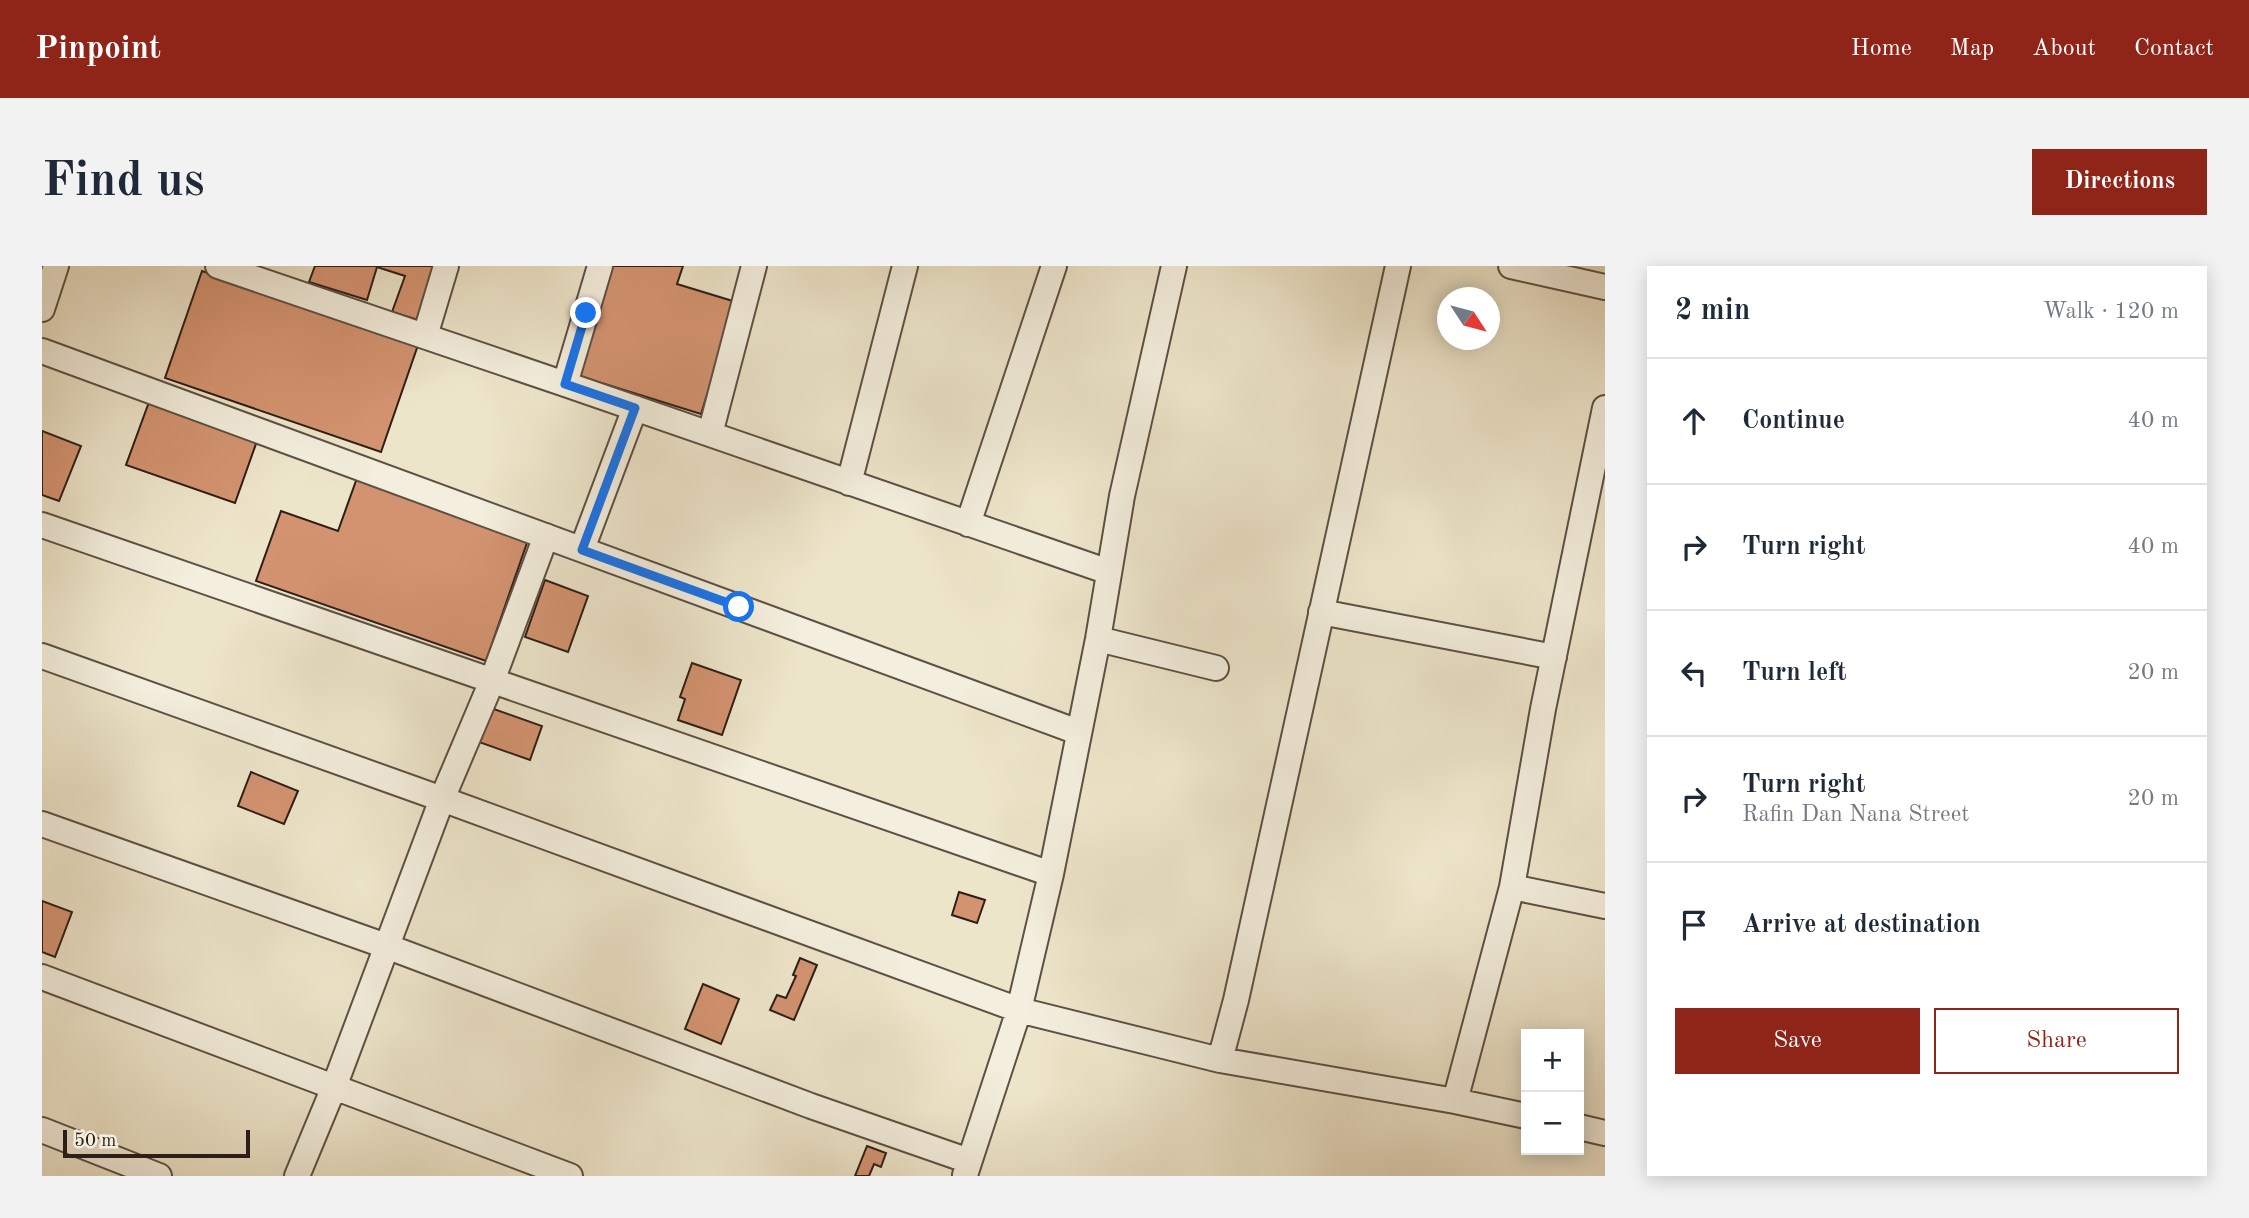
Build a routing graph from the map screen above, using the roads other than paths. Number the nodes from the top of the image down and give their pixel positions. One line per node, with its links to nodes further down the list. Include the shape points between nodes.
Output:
1 (56, 266): 13 (street)
2 (218, 266): 11 (street)
3 (446, 266): 14 (street)
4 (600, 266): 16 (street)
5 (754, 266): 19 (street)
6 (905, 266): 20 (street)
7 (1055, 266): 21 (street)
8 (1174, 266): 25 (street)
9 (1398, 266): 26 (street)
10 (1511, 266): 12 (street)
11 (293, 278): 14 (street)
12 (1605, 287)
13 (42, 309)
14 (425, 336): 16 (street)
15 (42, 351): 23 (street)
16 (565, 384): 17 (street)
17 (635, 408): 19 (street); 24 (street)
18 (1605, 408): 29 (street)
19 (709, 434): 20 (street)
20 (849, 483): 21 (street)
21 (968, 524): 25 (street)
22 (42, 525): 31 (street)
23 (545, 536): 24 (street); 31 (street)
24 (582, 550): 32 (street)
25 (1109, 572): 27 (street)
26 (1321, 612): 29 (street); 41 (street)
27 (1098, 639): 30 (street); 32 (street)
28 (42, 656): 33 (street)
29 (1554, 657): 36 (street)
30 (1216, 668)
31 (492, 681): 33 (street); 35 (street)
32 (1078, 732): 35 (street)
33 (442, 799): 38 (street); 40 (street)
34 (42, 824): 38 (street)
35 (1051, 874): 40 (street)
36 (1512, 887): 37 (street); 43 (street)
37 (1605, 906)
38 (386, 946): 42 (street); 48 (street)
39 (42, 977): 42 (street)
40 (1019, 1010): 41 (street); 48 (street)
41 (1220, 1060): 43 (street)
42 (334, 1087): 50 (street); 51 (street)
43 (1455, 1101): 44 (street)
44 (1521, 1115)
45 (1584, 1128): 47 (street)
46 (42, 1130): 49 (street)
47 (1605, 1133)
48 (967, 1168)
49 (159, 1176)
50 (297, 1176)
51 (570, 1176)

